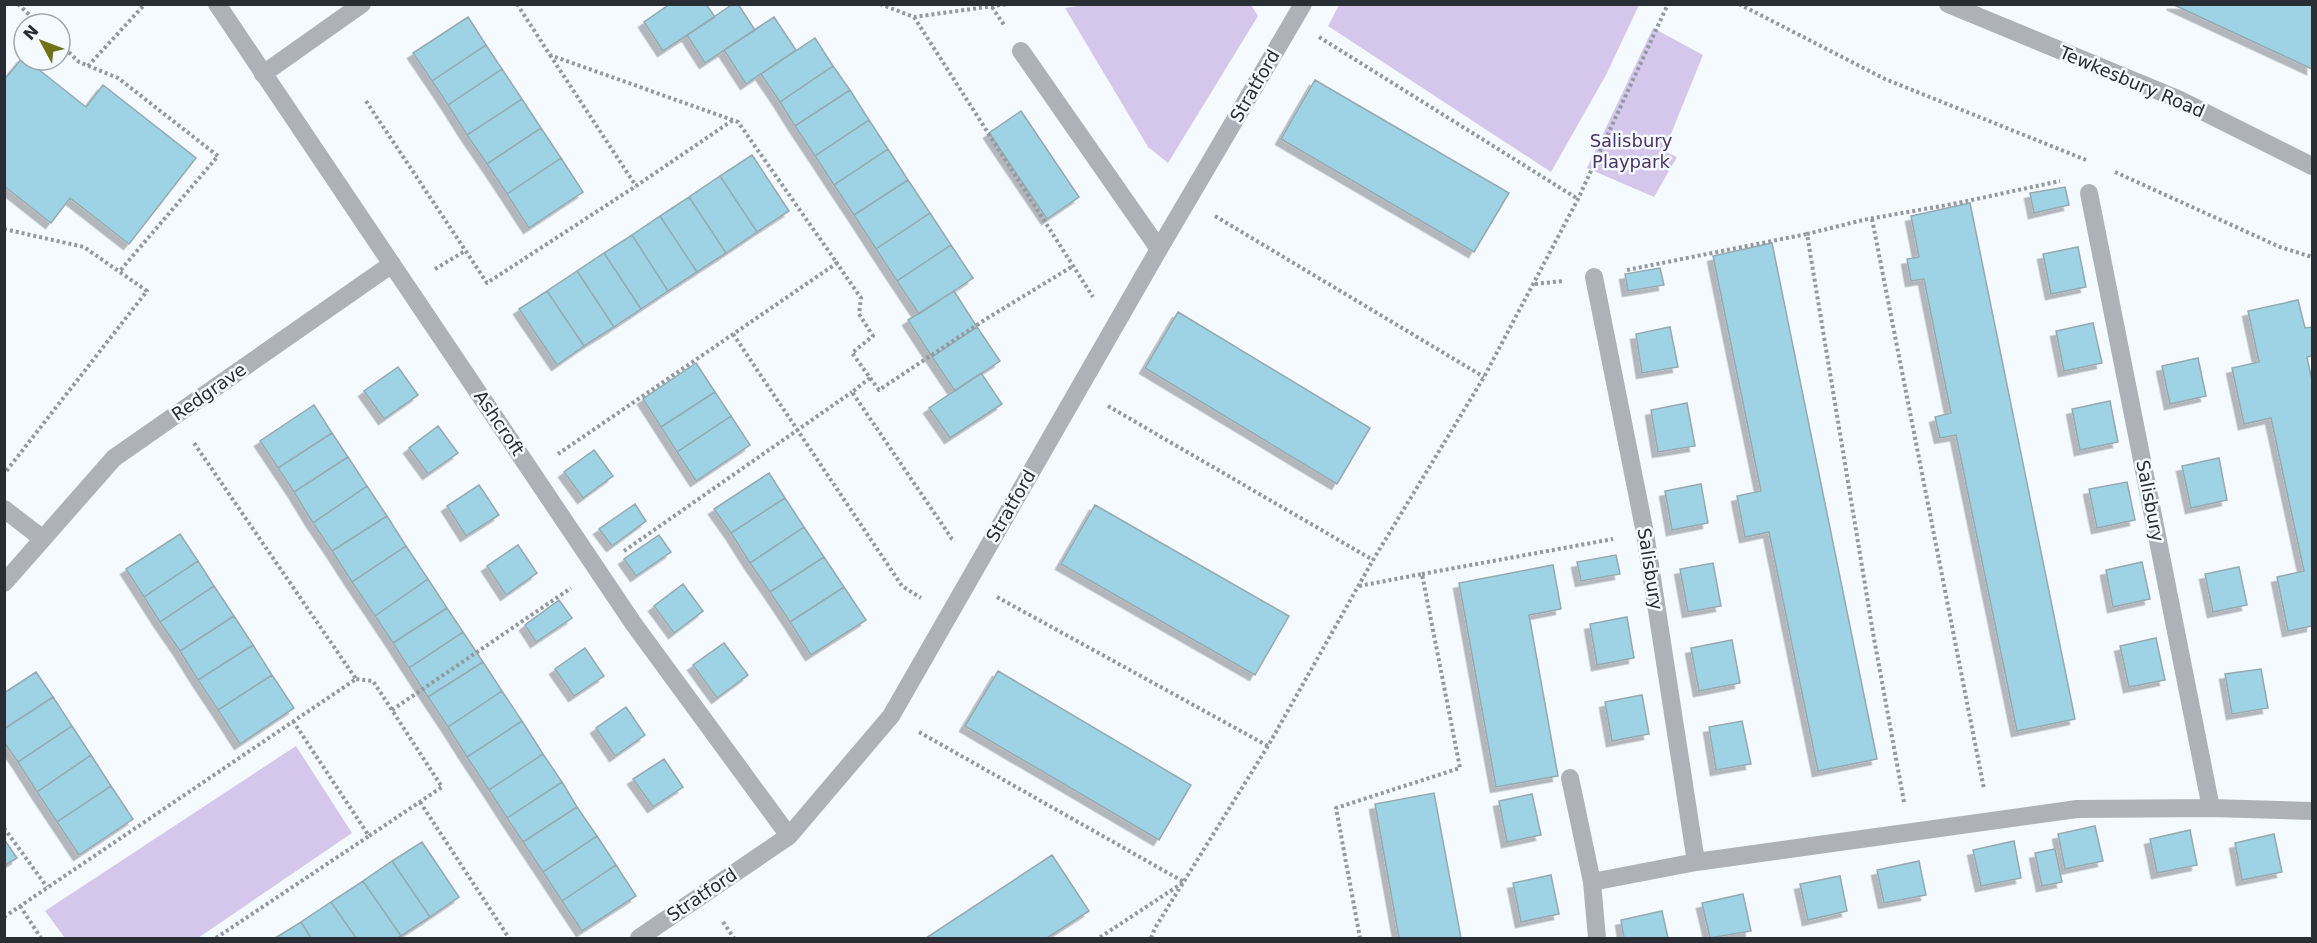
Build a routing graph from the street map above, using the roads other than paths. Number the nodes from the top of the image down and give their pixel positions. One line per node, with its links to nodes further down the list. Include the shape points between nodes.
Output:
1 (217, 4): 6 (street, Ashcroft)
2 (362, 4): 6 (street)
3 (1303, 4): 9 (street, Stratford)
4 (1948, 4): 7 (street, Tewkesbury Road, via 2178,99)
5 (1021, 51): 9 (street)
6 (263, 74): 10 (street, Ashcroft)
7 (2313, 166)
8 (2090, 193): 16 (street, Salisbury)
9 (1159, 249): 18 (street, Stratford, via 891,716)
10 (392, 264): 13 (street, Redgrave, via 114,458); 18 (street, Ashcroft, via 633,623)
11 (1594, 277): 19 (street, Salisbury, via 1645,533)
12 (4, 509): 13 (street)
13 (43, 539): 14 (street, Redgrave)
14 (4, 583)
15 (1570, 778): 20 (street)
16 (2211, 808): 17 (street); 19 (street, via 2077,809)
17 (2313, 812)
18 (789, 836): 21 (street, Stratford)
19 (1696, 862): 20 (street)
20 (1592, 882): 22 (street)
21 (639, 939)
22 (1597, 939)

